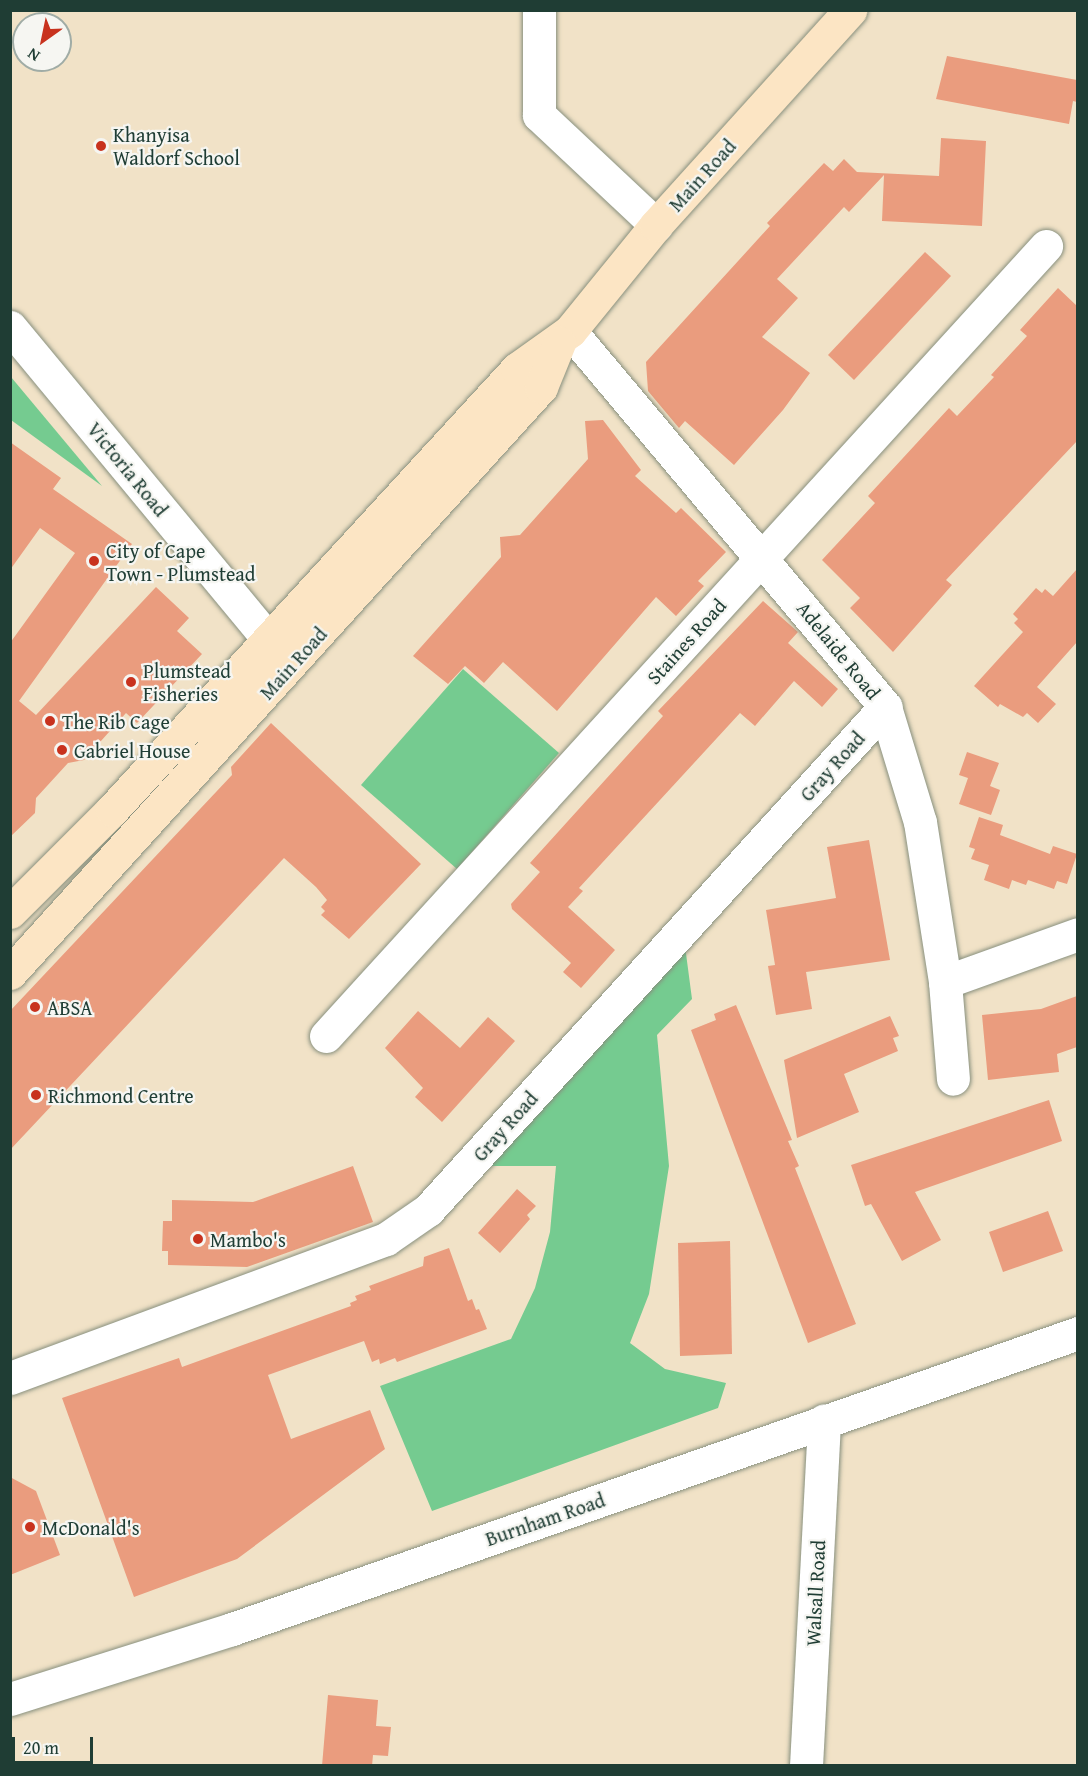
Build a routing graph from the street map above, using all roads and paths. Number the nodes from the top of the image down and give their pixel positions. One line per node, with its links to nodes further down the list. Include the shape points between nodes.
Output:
1 (539, 10): 3 (street, via 539,115)
2 (850, 10): 3 (main road, Main Road)
3 (656, 225): 6 (main road, Main Road)
4 (1046, 246): 7 (street, Staines Road)
5 (16, 333): 8 (street, Victoria Road)
6 (565, 337): 7 (street, Adelaide Road); 8 (main road, Main Road, via 518,369); 9 (main road, Main Road, via 542,387)
7 (763, 557): 10 (street, Adelaide Road); 15 (street, Staines Road)
8 (267, 640): 9 (street, Victoria Road); 11 (main road, Main Road, via 112,810)
9 (290, 666): 13 (main road, Main Road)
10 (885, 707): 14 (street, Adelaide Road, via 920,822); 18 (street, Gray Road, via 428,1210 386,1239)
11 (10, 912)
12 (1077, 934): 14 (street)
13 (10, 973)
14 (945, 982): 16 (street, Adelaide Road)
15 (326, 1036)
16 (953, 1079)
17 (1077, 1333): 19 (street, Burnham Road)
18 (10, 1378)
19 (824, 1420): 20 (street, Burnham Road, via 232,1629); 21 (street, Walsall Road)
20 (10, 1699)
21 (806, 1766)

